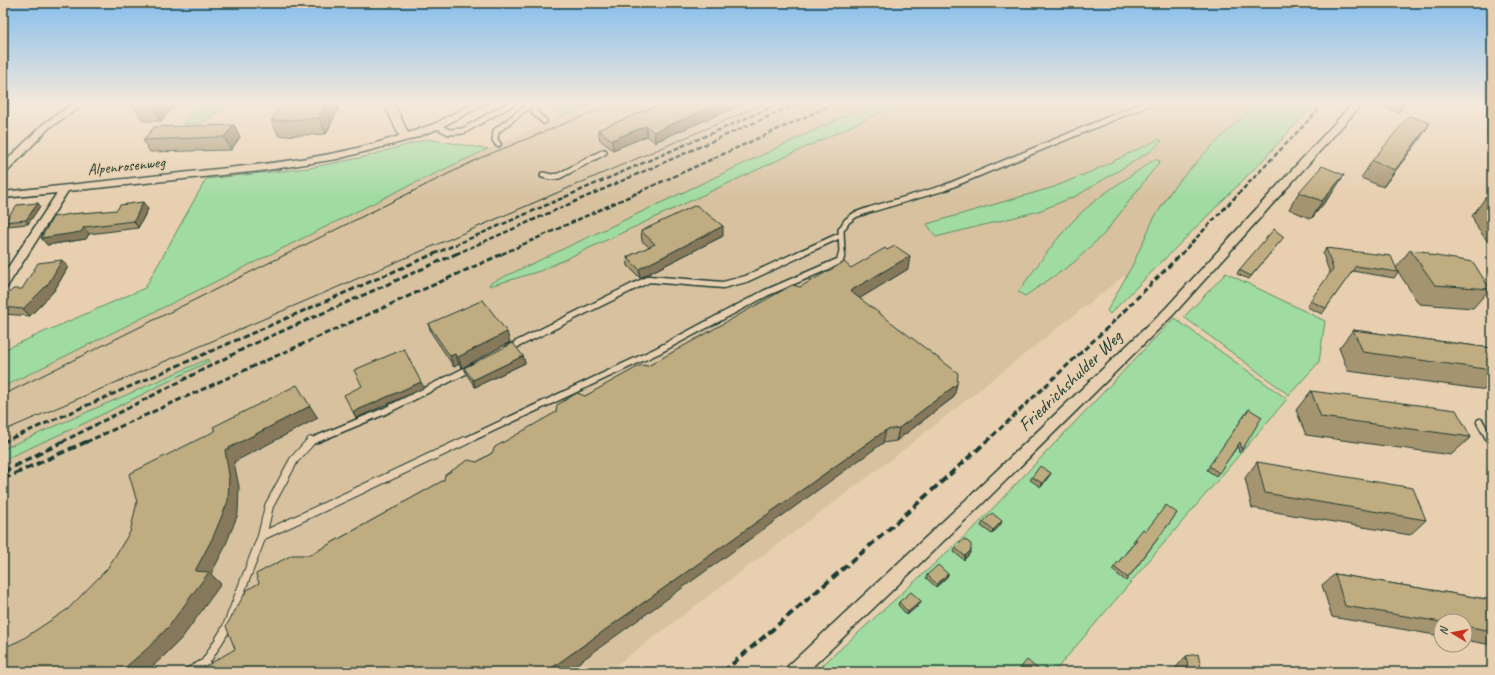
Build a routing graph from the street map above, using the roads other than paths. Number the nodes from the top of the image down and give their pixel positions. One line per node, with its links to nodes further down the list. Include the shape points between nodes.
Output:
1 (38, 134): 10 (street)
2 (403, 134): 7 (street)
3 (414, 134): 7 (street, Alpenrosenweg)
4 (496, 134): 8 (lane)
5 (1073, 134): 14 (lane, via 951,186 854,216 846,221)
6 (1330, 134): 22 (street, Friedrichshulder Weg, via 1169,312)
7 (405, 138): 12 (street, Alpenrosenweg, via 355,153 319,160)
8 (498, 144)
9 (604, 152): 11 (lane, via 558,176)
10 (3, 170)
11 (543, 175)
12 (65, 188): 13 (street, Alpenrosenweg); 15 (street)
13 (3, 195)
14 (839, 236): 16 (lane, via 746,279 723,285 649,279); 20 (lane, via 842,257 840,261 766,293 657,351)
15 (3, 284)
16 (506, 350)
17 (478, 365): 20 (lane, via 391,408 311,441 294,460 269,506)
18 (1480, 422): 19 (lane)
19 (1492, 443)
20 (262, 536): 21 (lane, via 226,629 204,663)
21 (188, 672)
22 (794, 672)

